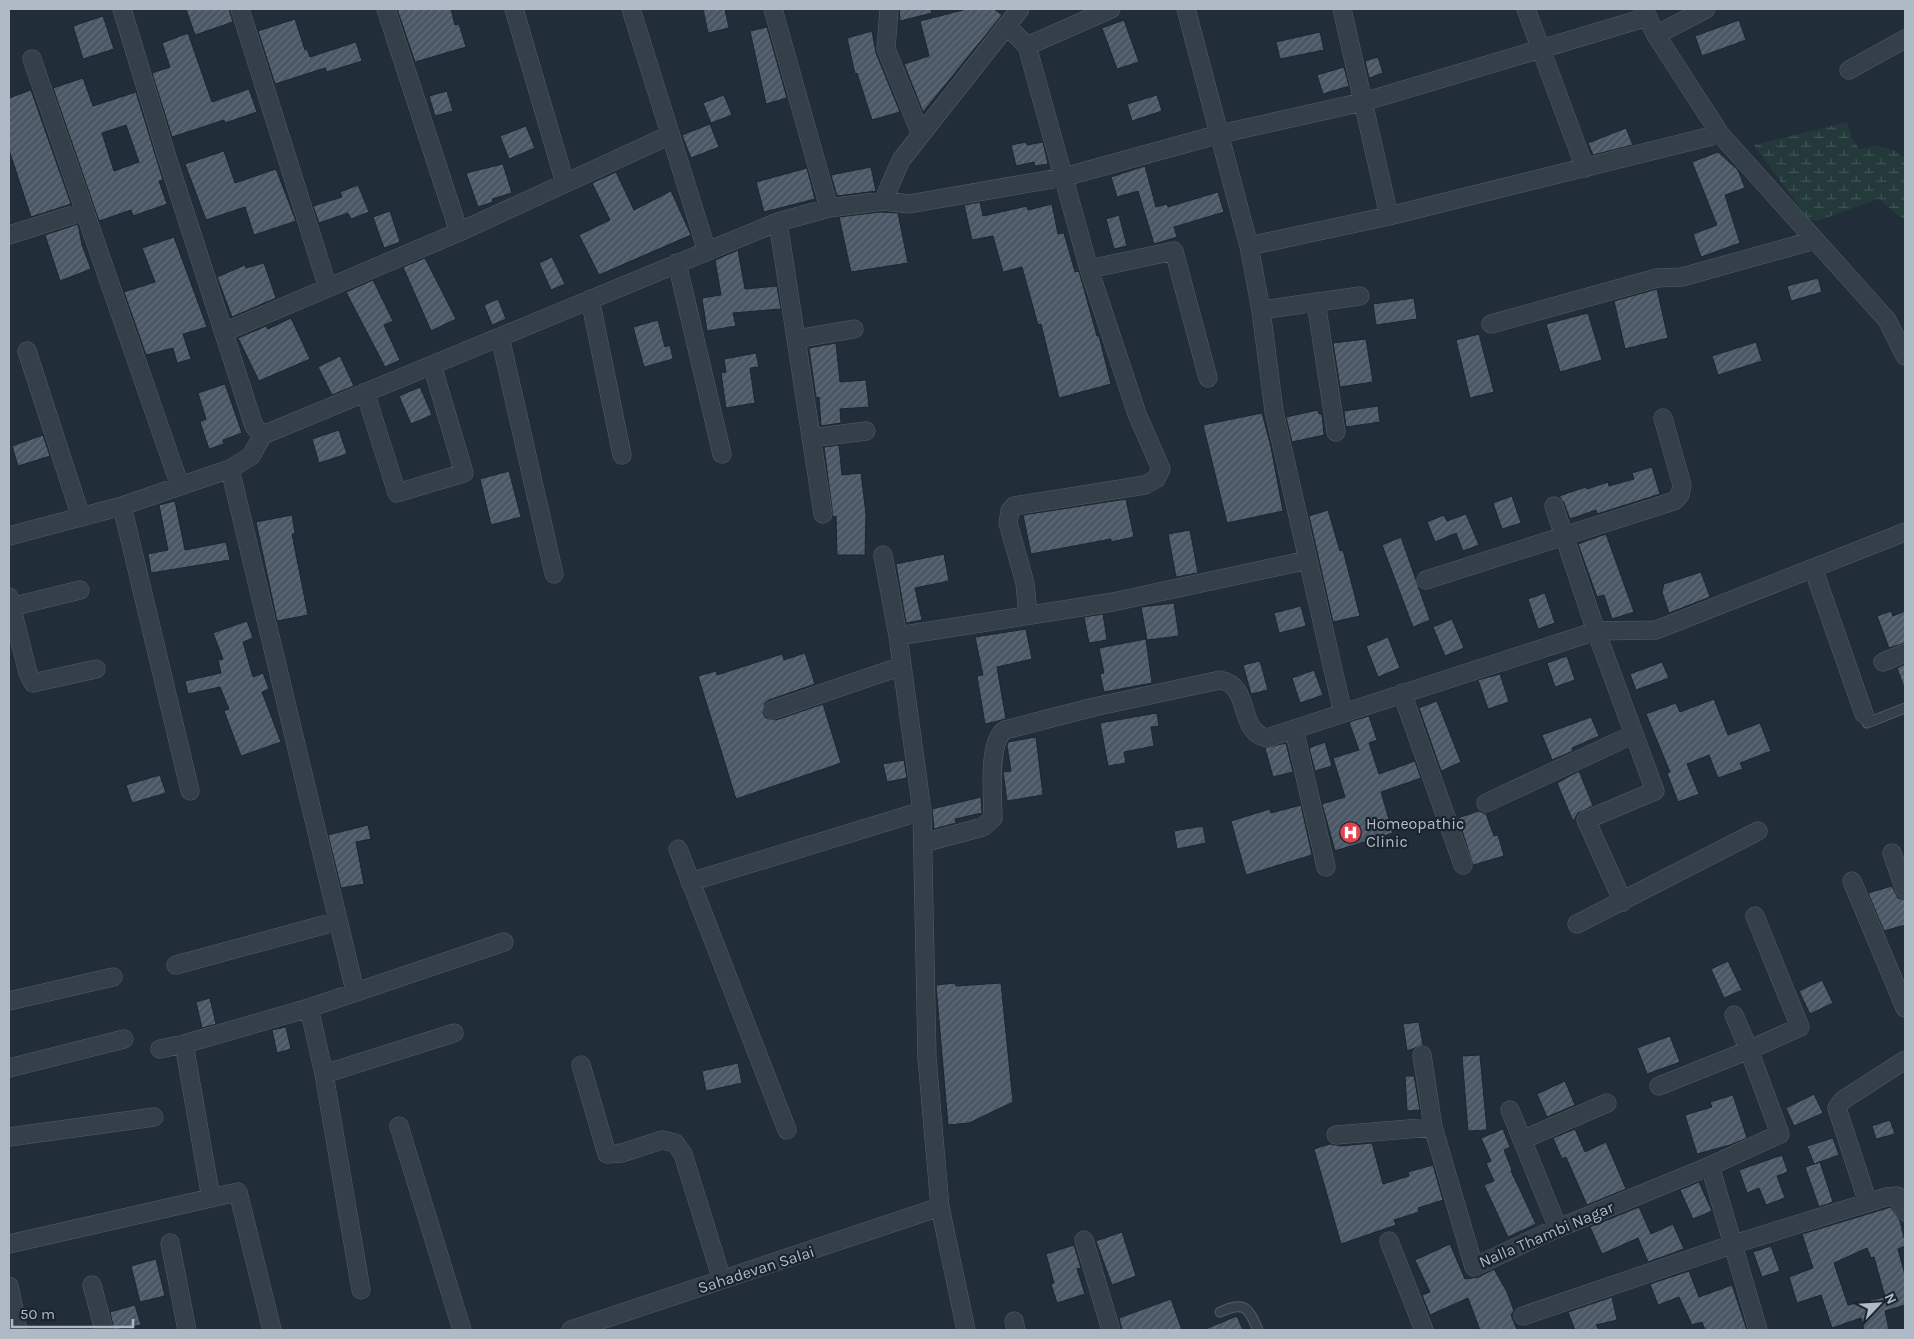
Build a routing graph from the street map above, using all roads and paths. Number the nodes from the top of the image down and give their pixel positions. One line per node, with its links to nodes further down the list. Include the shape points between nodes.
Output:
1 (122, 9): 49 (street)
2 (240, 9): 42 (street)
3 (386, 9): 35 (street)
4 (514, 9): 29 (street)
5 (631, 9): 25 (street)
6 (773, 9): 31 (street)
7 (889, 9): 26 (street, via 886,49)
8 (1020, 9): 15 (street)
9 (1111, 9): 18 (street)
10 (1186, 9): 23 (street)
11 (1342, 9): 22 (street)
12 (1526, 9): 19 (street)
13 (1706, 9): 16 (street)
14 (1645, 13): 16 (street); 19 (street)
15 (1007, 26): 18 (street); 26 (street)
16 (1656, 35): 24 (street)
17 (1905, 38): 21 (street)
18 (1027, 46): 28 (street)
19 (1540, 48): 22 (street); 27 (street)
20 (32, 59): 32 (street)
21 (1849, 70)
22 (1363, 102): 23 (street); 33 (street)
23 (1220, 134): 28 (street); 38 (street)
24 (1720, 134): 27 (street); 37 (street)
25 (670, 135): 29 (street); 39 (street)
26 (921, 135): 30 (street, via 901,160)
27 (1585, 168): 33 (street)
28 (1064, 177): 30 (street, via 909,204); 41 (street)
29 (565, 183): 35 (street)
30 (883, 201): 31 (street)
31 (829, 208): 34 (street)
32 (85, 211): 36 (street); 65 (street)
33 (1389, 216): 38 (street)
34 (778, 222): 39 (street); 51 (street)
35 (459, 232): 42 (street)
36 (9, 235)
37 (1815, 240): 47 (street, via 1682,277 1657,278); 53 (street, via 1887,320)
38 (1249, 246): 46 (street)
39 (706, 251): 40 (street)
40 (677, 263): 44 (street); 62 (street)
41 (1089, 269): 55 (street, via 1174,251); 80 (street, via 1137,414 1161,469 1160,475 1145,485 1014,506 1008,522 1025,583)
42 (328, 288): 49 (street)
43 (1360, 296): 45 (street)
44 (590, 300): 50 (street); 63 (street)
45 (1316, 302): 46 (street); 59 (street)
46 (1261, 310): 74 (street, via 1274,411)
47 (1491, 324)
48 (854, 329): 51 (street)
49 (224, 332): 60 (street, via 254,426)
50 (500, 336): 54 (street); 76 (street)
51 (796, 339): 61 (street)
52 (27, 351): 69 (street)
53 (1905, 356)
54 (432, 365): 56 (street); 56 (street, via 464,473 397,493)
55 (1208, 378)
56 (365, 392): 60 (street)
57 (1664, 418): 71 (street, via 1682,486 1680,495 1674,501)
58 (866, 431): 61 (street)
59 (1336, 432)
60 (262, 435): 64 (street, via 251,456)
61 (811, 438): 68 (street)
62 (722, 454)
63 (622, 456)
64 (230, 469): 65 (street); 108 (street)
65 (180, 486): 66 (street)
66 (122, 506): 69 (street); 94 (street)
67 (1554, 506): 71 (street)
68 (823, 514)
69 (81, 517): 72 (street)
70 (1905, 532): 75 (street)
71 (1563, 534): 77 (street); 81 (street)
72 (9, 536)
73 (883, 555): 82 (street)
74 (1308, 560): 80 (street, via 1113,602); 90 (street)
75 (1813, 568): 81 (street, via 1656,630); 91 (street)
76 (554, 574)
77 (1426, 580)
78 (80, 590): 79 (street)
79 (10, 602): 86 (street, via 33,683)
80 (1028, 615): 82 (street)
81 (1596, 631): 87 (street); 93 (street)
82 (898, 636): 85 (street)
83 (1905, 654): 84 (street)
84 (1883, 662)
85 (902, 666): 89 (street); 96 (street)
86 (96, 669)
87 (1402, 693): 90 (street); 101 (street)
88 (1905, 708): 91 (lane, via 1867,724)
89 (774, 710)
90 (1343, 713): 92 (street)
91 (1864, 714)
92 (1294, 729): 98 (street, via 1267,738 1258,736 1252,730 1238,690 1230,682 1220,680 1006,730 996,740 993,818 983,827); 102 (street)
93 (1634, 734): 95 (street); 106 (street, via 1655,790 1586,820)
94 (190, 791)
95 (1486, 803)
96 (922, 811): 98 (street); 104 (street)
97 (1758, 831): 106 (street)
98 (923, 844): 141 (street, via 927,1058)
99 (678, 849): 104 (street)
100 (1892, 853): 105 (street)
101 (1463, 865)
102 (1326, 868)
103 (1852, 881): 116 (street)
104 (690, 882): 134 (street)
105 (1905, 890)
106 (1623, 902): 109 (street)
107 (1755, 916): 122 (street, via 1800,1028)
108 (338, 921): 111 (street); 113 (street)
109 (1577, 924)
110 (504, 942): 113 (street)
111 (176, 965)
112 (113, 977): 114 (street)
113 (355, 991): 115 (street)
114 (9, 1001)
115 (309, 1008): 120 (street); 127 (street)
116 (1905, 1008)
117 (1734, 1015): 122 (street)
118 (454, 1033): 127 (street)
119 (124, 1040): 126 (street)
120 (184, 1044): 121 (street); 139 (street)
121 (160, 1049)
122 (1749, 1050): 128 (street); 138 (street, Nalla Thambi Nagar, via 1780,1134)
123 (1422, 1055): 133 (street)
124 (1905, 1060): 140 (street, via 1843,1100 1837,1108)
125 (580, 1065): 149 (street, via 607,1154 622,1153 662,1140 675,1143 683,1154)
126 (9, 1068)
127 (324, 1074): 152 (street)
128 (1659, 1086)
129 (1607, 1102): 137 (street)
130 (1510, 1110): 137 (street)
131 (154, 1117): 136 (street)
132 (399, 1126): 159 (street)
133 (1433, 1127): 135 (street); 143 (street, Nalla Thambi Nagar, via 1474,1267)
134 (787, 1130)
135 (1336, 1135)
136 (9, 1136)
137 (1522, 1140): 143 (street)
138 (1710, 1166): 143 (street, Nalla Thambi Nagar); 148 (street)
139 (211, 1198): 147 (street); 158 (street, via 238,1192)
140 (1868, 1203): 142 (street, via 1892,1195 1901,1201); 148 (street)
141 (940, 1208): 149 (street, Sahadevan Salai); 161 (street)
142 (1905, 1212)
143 (1558, 1228)
144 (1084, 1240): 162 (street)
145 (1389, 1241): 164 (street)
146 (170, 1243): 157 (street)
147 (9, 1244)
148 (1734, 1244): 154 (street); 165 (street)
149 (722, 1280): 160 (street, Sahadevan Salai)
150 (92, 1285): 156 (street)
151 (9, 1286): 155 (street)
152 (361, 1290)
153 (1220, 1312): 163 (lane, via 1236,1305 1243,1306)
154 (1523, 1316)
155 (18, 1330)
156 (104, 1330)
157 (187, 1330)
158 (272, 1330)
159 (462, 1330)
160 (571, 1330)
161 (966, 1330)
162 (1111, 1330)
163 (1258, 1330)
164 (1424, 1330)
165 (1758, 1330)

